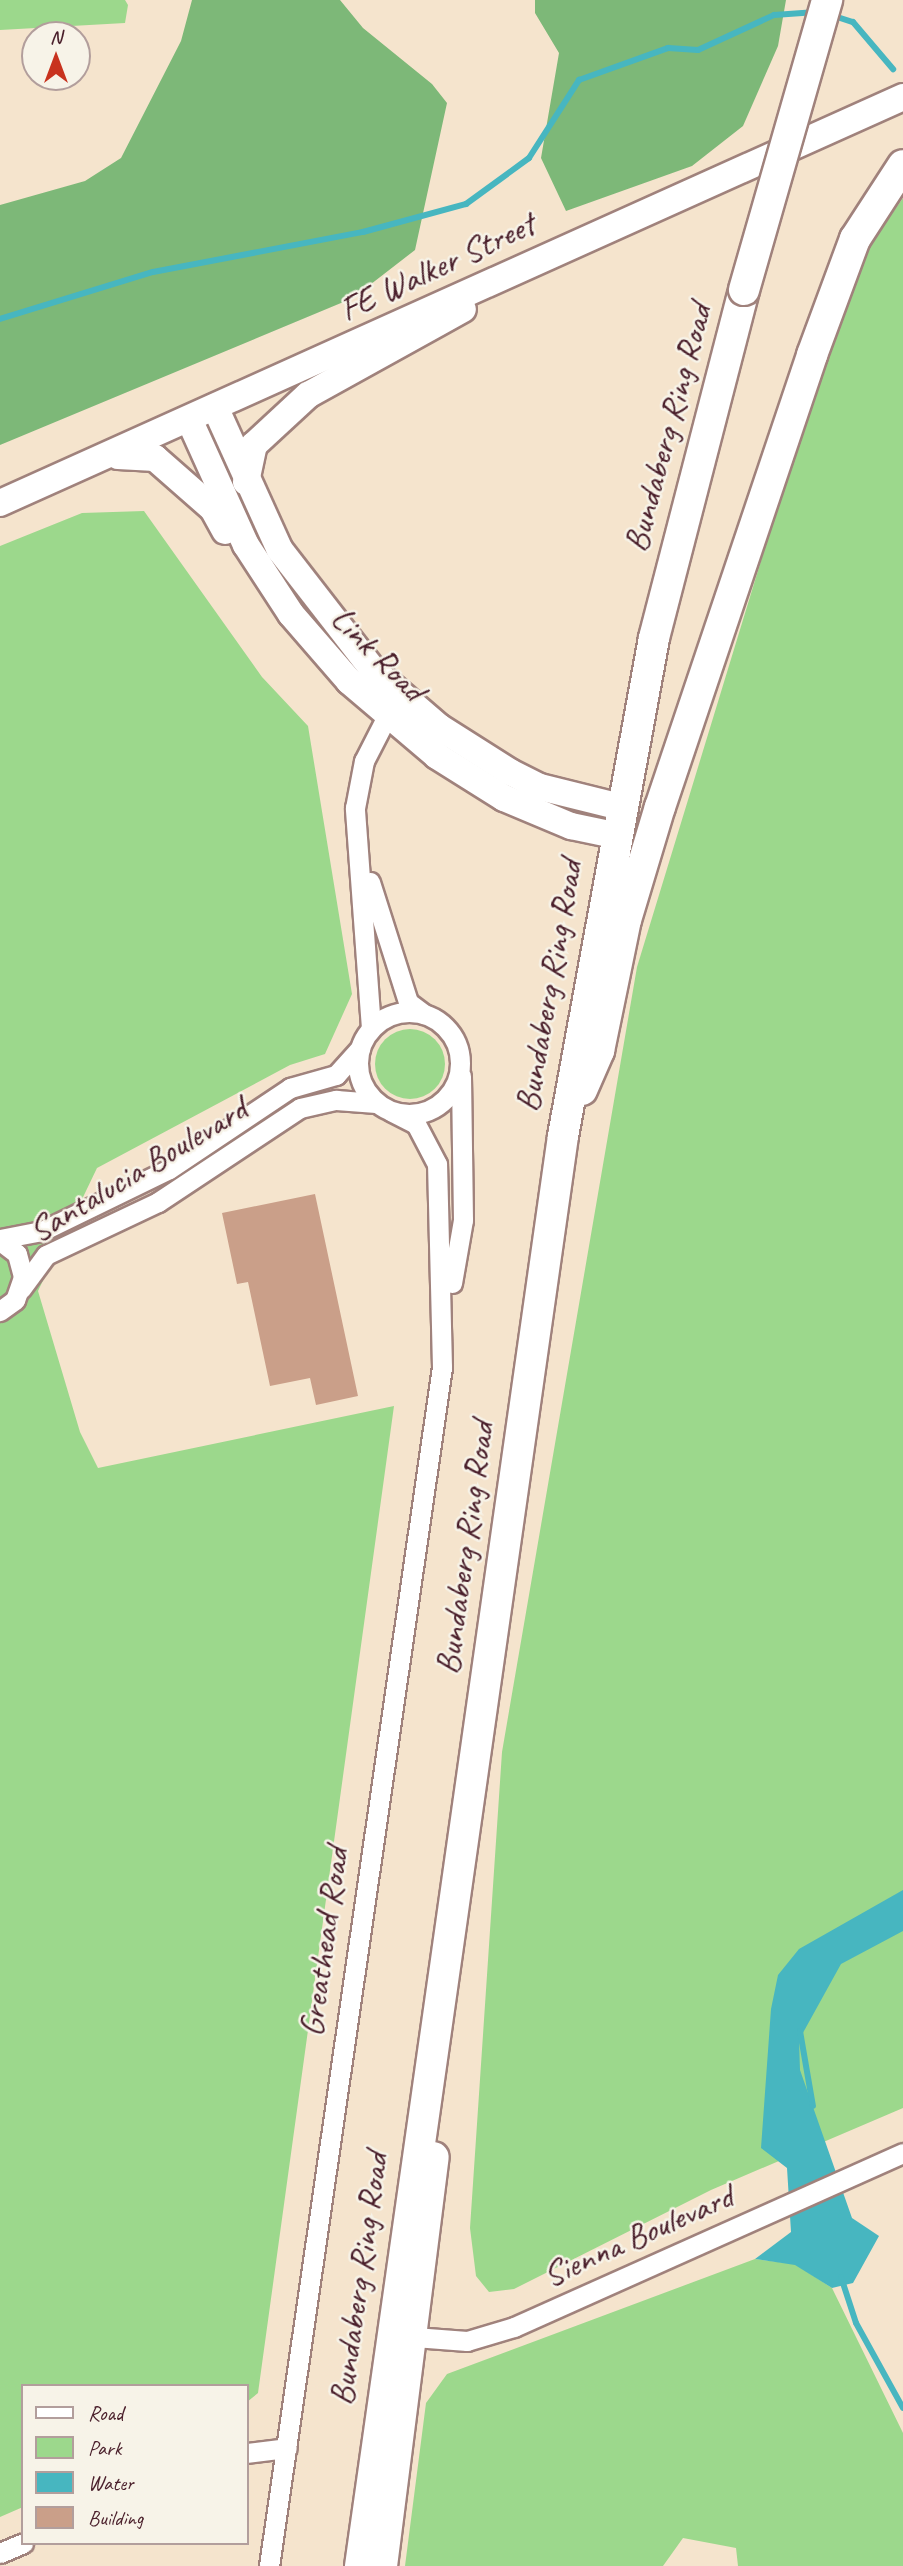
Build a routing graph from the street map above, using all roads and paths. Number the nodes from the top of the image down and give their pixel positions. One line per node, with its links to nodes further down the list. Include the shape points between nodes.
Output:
1 (827, 0): 12 (main road, Bundaberg Ring Road, bridge, via 744,290 654,638)
2 (903, 97): 4 (main road, FE Walker Street)
3 (903, 165): 19 (main road, via 861,229 832,295 660,807 626,920 599,1051)
4 (534, 262): 5 (main road, FE Walker Street); 8 (main road, via 422,335 308,395 254,445)
5 (215, 407): 6 (main road, FE Walker Street); 8 (main road, Link Road)
6 (190, 419): 7 (main road, FE Walker Street); 10 (main road, Link Road, via 246,545)
7 (102, 459): 9 (main road, FE Walker Street); 10 (main road, via 155,458 213,509 253,577)
8 (246, 484): 11 (main road, Link Road, via 280,550)
9 (0, 503)
10 (291, 614): 11 (main road, Link Road)
11 (395, 707): 12 (main road, Link Road, via 504,798 571,826); 13 (street, via 357,787)
12 (617, 821): 19 (main road, Bundaberg Ring Road)
13 (357, 841): 14 (street, via 408,1002); 15 (street)
14 (424, 1014): 15 (street, via 396,1014); 17 (street, via 447,1029)
15 (372, 1028): 16 (street)
16 (360, 1048): 18 (street, Greathead Road, via 359,1078); 20 (street, Santalucia Boulevard, via 336,1074 290,1088 169,1169 42,1231)
17 (460, 1054): 18 (street, via 454,1088 443,1102 428,1111); 23 (street, Greathead Road, via 463,1220)
18 (384, 1108): 21 (street, Santalucia Boulevard, via 336,1100 300,1108 181,1189 46,1255); 23 (street, Greathead Road, via 416,1124 438,1164)
19 (562, 1136): 25 (main road, Bundaberg Ring Road, via 443,2003 440,2087)
20 (0, 1240): 21 (street, via 21,1265)
21 (21, 1289): 22 (street, Santalucia Boulevard)
22 (0, 1311)
23 (444, 1328): 26 (street, Greathead Road)
24 (903, 2153): 25 (street, Sienna Boulevard, via 514,2327 467,2341)
25 (401, 2336): 31 (main road, Bundaberg Ring Road); 32 (main road, Bundaberg Ring Road)
26 (287, 2448): 27 (street); 30 (street, Greathead Road)
27 (248, 2453)
28 (21, 2544): 29 (street)
29 (0, 2553)
30 (270, 2566)
31 (360, 2566)
32 (382, 2566)

